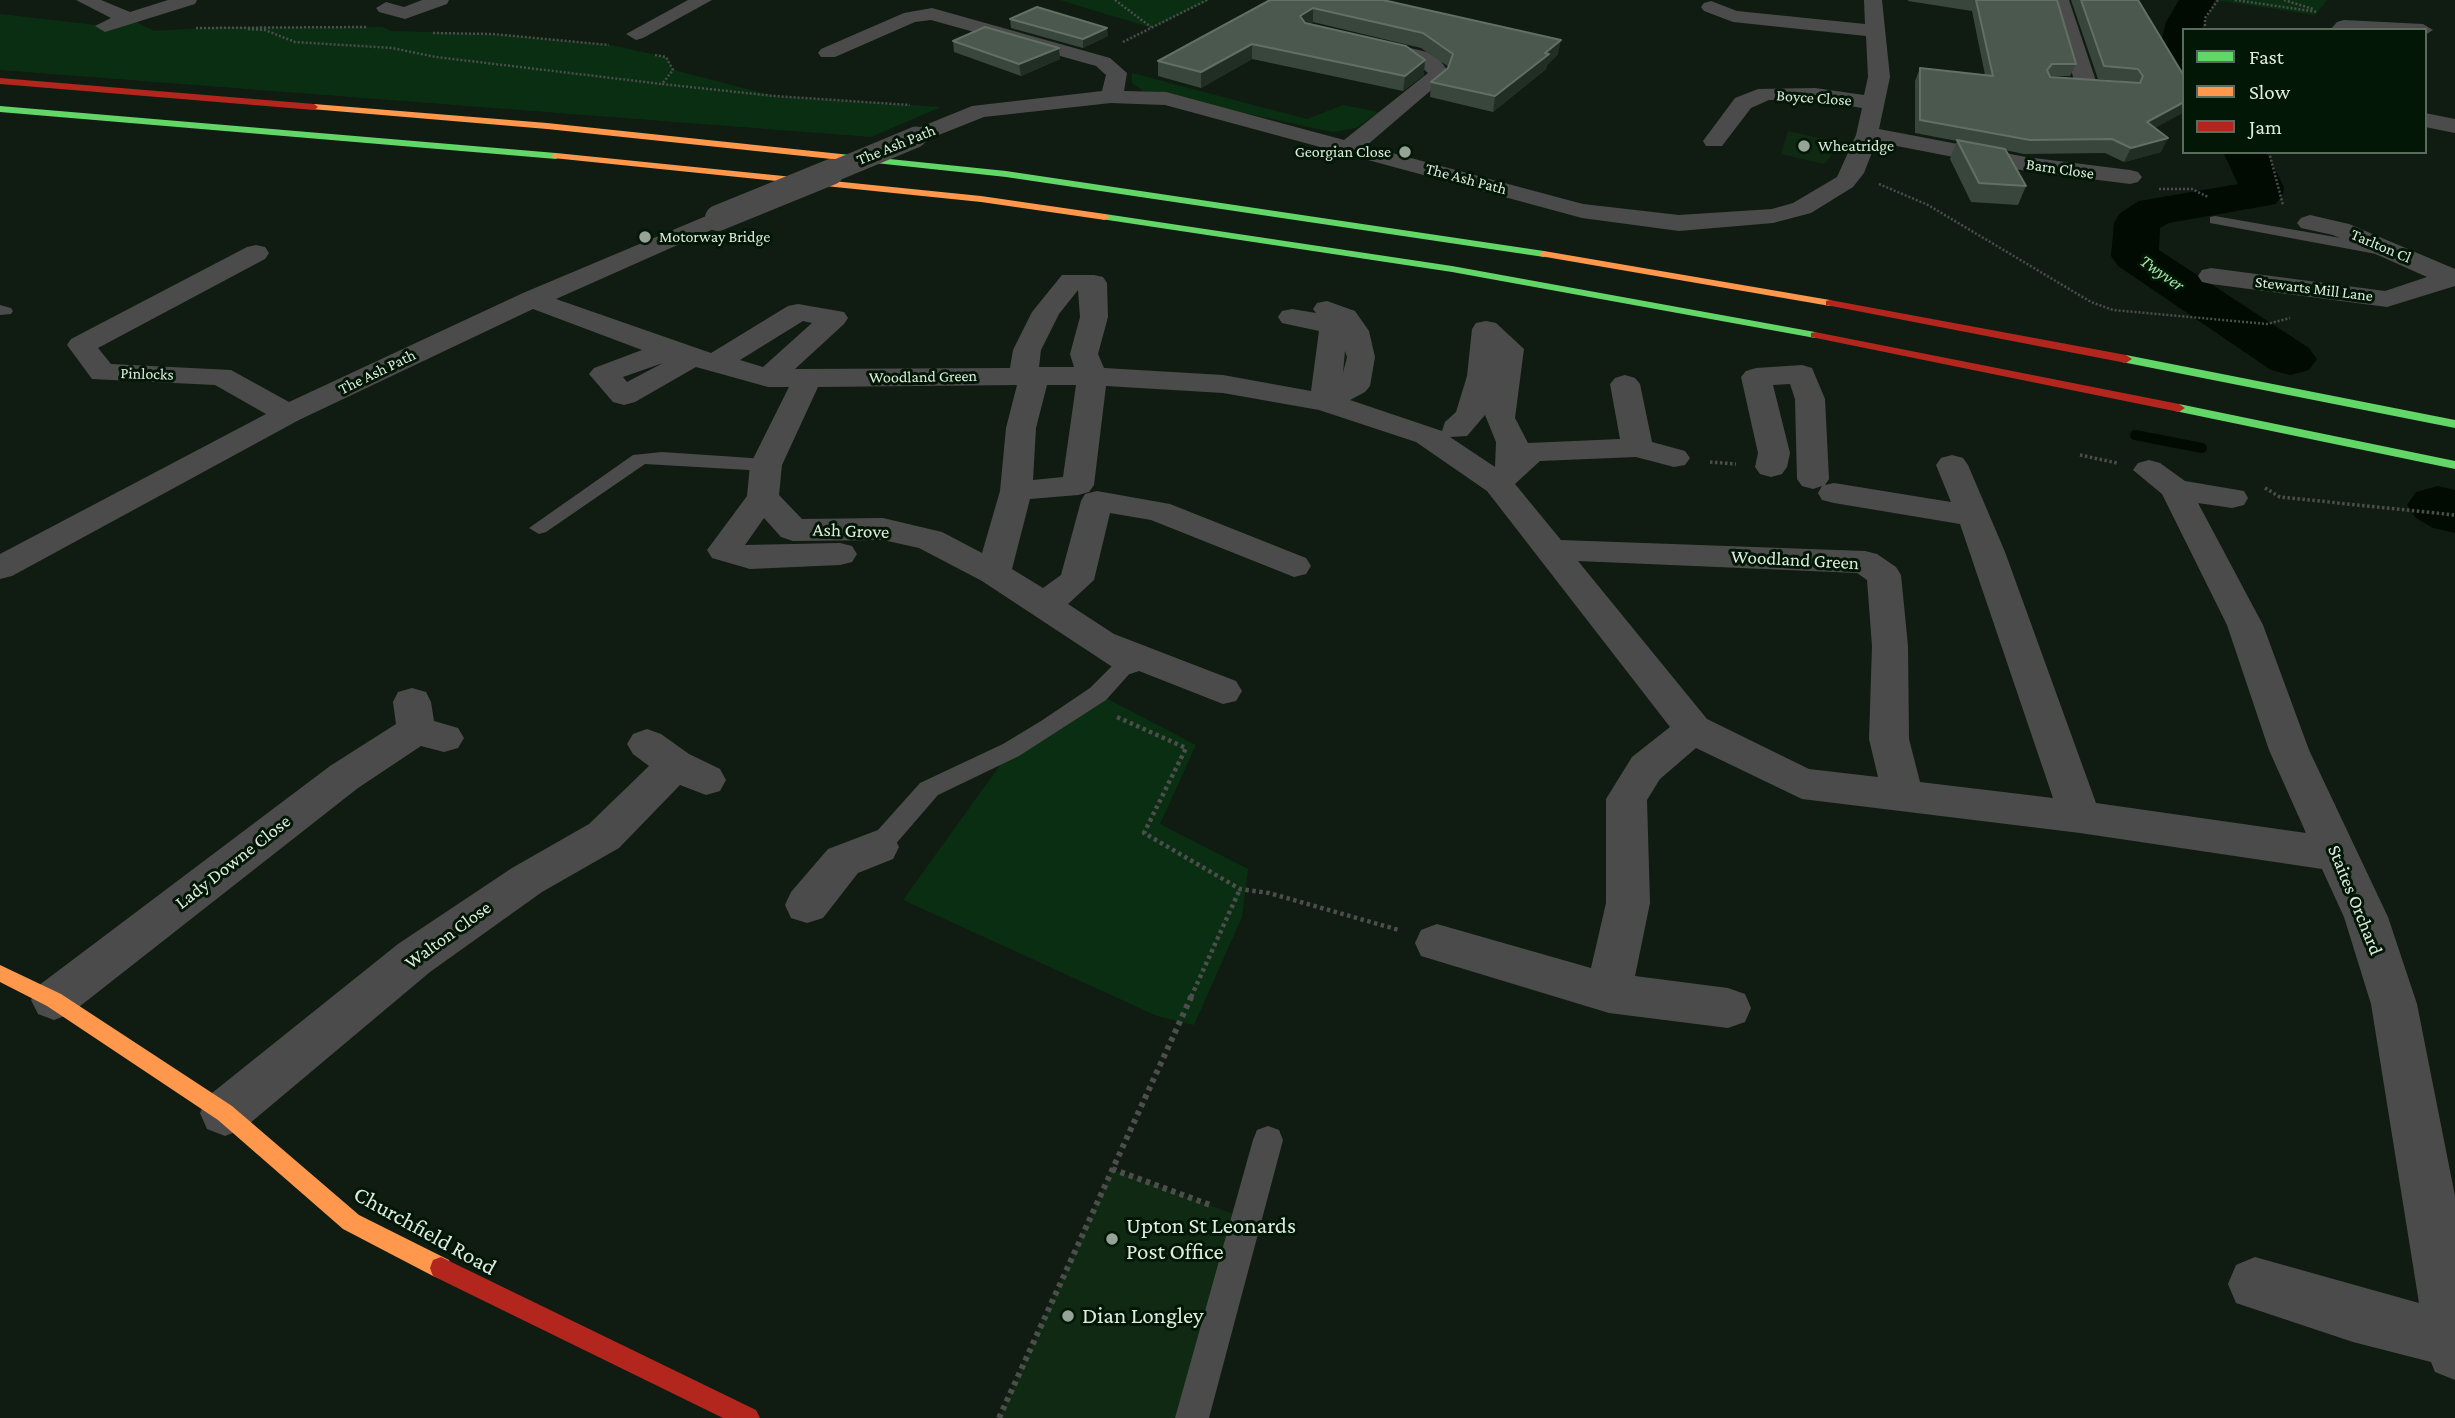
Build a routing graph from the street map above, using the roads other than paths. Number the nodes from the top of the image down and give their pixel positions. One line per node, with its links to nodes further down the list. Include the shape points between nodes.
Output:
1 (85, 0): 11 (street)
2 (188, 0): 11 (street)
3 (440, 0): 8 (street, via 405,13)
4 (703, 0): 15 (street, via 642,38)
5 (1873, 0): 16 (street)
6 (2060, 0): 20 (street, via 2076,86)
7 (906, 6): 9 (street)
8 (386, 8)
9 (932, 14): 18 (street, via 911,17); 21 (street, via 1103,62 1116,73)
10 (1712, 14): 16 (street)
11 (130, 19): 12 (street)
12 (105, 26)
13 (2342, 28): 14 (street)
14 (2379, 28)
15 (668, 30)
16 (1875, 31): 22 (street, via 1879,77)
17 (1350, 40): 28 (street, via 1420,56 1439,74)
18 (842, 51)
19 (0, 81): 47 (main road, via 547,126 1020,176 1446,238 1888,312)
20 (2112, 89)
21 (1111, 97): 28 (street, The Ash Path, via 1166,99); 36 (street, The Ash Path, bridge, via 980,111)
22 (1874, 103): 26 (street, Boyce Close, via 1798,93 1766,94 1743,103); 27 (street)
23 (0, 109): 53 (main road, via 511,151 981,199 1452,269 1897,351)
24 (2427, 120): 25 (street)
25 (2455, 126)
26 (1728, 134)
27 (1868, 134): 28 (street, The Ash Path, via 1845,182 1802,208 1760,217 1679,223 1582,211); 29 (street, Barn Close)
28 (1350, 147)
29 (2130, 177)
30 (2215, 220): 32 (lane)
31 (2310, 223): 32 (street, Tarlton Cl, via 2340,229)
32 (2396, 252): 35 (street, Tarlton Cl)
33 (284, 258): 46 (street, Pinlocks, via 243,250 81,345 102,373 221,376)
34 (2211, 276): 35 (street, Stewarts Mill Lane, via 2387,299)
35 (2452, 278)
36 (533, 299): 39 (street, Woodland Green); 46 (street, The Ash Path)
37 (1326, 309): 45 (street, via 1345,317 1355,331 1362,357 1355,386)
38 (1292, 317): 45 (street, via 1334,325)
39 (693, 356): 42 (street, Woodland Green); 42 (street, via 798,312 834,318)
40 (1029, 375): 41 (street, Woodland Green); 41 (street, via 1027,350 1046,312 1072,281 1094,283 1094,317 1084,354); 43 (street, Woodland Green); 56 (street)
41 (1092, 376): 45 (street, Woodland Green, via 1223,384); 56 (street, via 1078,485)
42 (768, 377): 43 (street, Woodland Green)
43 (807, 379): 55 (street)
44 (1625, 384): 49 (street)
45 (1325, 402): 48 (street, Woodland Green)
46 (288, 414): 63 (street, The Ash Path)
47 (2455, 424)
48 (1441, 432): 51 (street, Woodland Green); 51 (street, Woodland Green, via 1470,415 1482,376 1486,329 1510,349 1500,418)
49 (1637, 448): 50 (street); 51 (street)
50 (1674, 458)
51 (1513, 462): 69 (street, Woodland Green)
52 (1952, 465): 58 (street)
53 (2455, 466)
54 (1771, 467): 58 (street, via 1774,453 1756,377 1802,374 1824,486)
55 (764, 481): 59 (lane, via 662,458 640,459); 60 (street, Ash Grove, via 793,530 884,529); 60 (street, via 724,551 750,558 862,553)
56 (1016, 491): 64 (street)
57 (2246, 491): 74 (street, Staites Orchard, via 2162,479 2245,625 2289,750)
58 (1972, 516): 72 (street)
59 (539, 528)
60 (930, 540): 64 (street, Ash Grove)
61 (1563, 550): 71 (street, Woodland Green, via 1866,562 1884,575 1889,739)
62 (1293, 566): 65 (street, via 1158,511 1097,501 1076,580)
63 (0, 568)
64 (994, 573): 65 (street, Ash Grove)
65 (1043, 606): 66 (street, Ash Grove)
66 (1116, 651): 67 (street, Ash Grove); 73 (lane, via 1084,703 1011,750 929,789)
67 (1223, 691)
68 (424, 723): 79 (street, Lady Downe Close, via 344,777)
69 (1693, 729): 71 (street, Woodland Green, via 1802,784); 78 (street, via 1646,768 1626,799 1628,903)
70 (676, 763): 81 (street, Walton Close, via 604,836 527,880 414,958)
71 (1903, 796): 72 (street, Woodland Green)
72 (2080, 817): 74 (street, Woodland Green)
73 (877, 847): 75 (street, via 843,861)
74 (2338, 854): 84 (street, Staites Orchard, via 2366,917 2394,1004)
75 (807, 905)
76 (1437, 943): 78 (street)
77 (0, 973): 79 (main road, Churchfield Road)
78 (1609, 993): 80 (street)
79 (54, 1000): 81 (main road, Churchfield Road)
80 (1728, 1008)
81 (225, 1113): 85 (main road, Churchfield Road, via 351,1222)
82 (1268, 1140): 86 (lane)
83 (2255, 1284): 84 (street, Staites Orchard)
84 (2453, 1346)
85 (748, 1418)
86 (1192, 1418)

